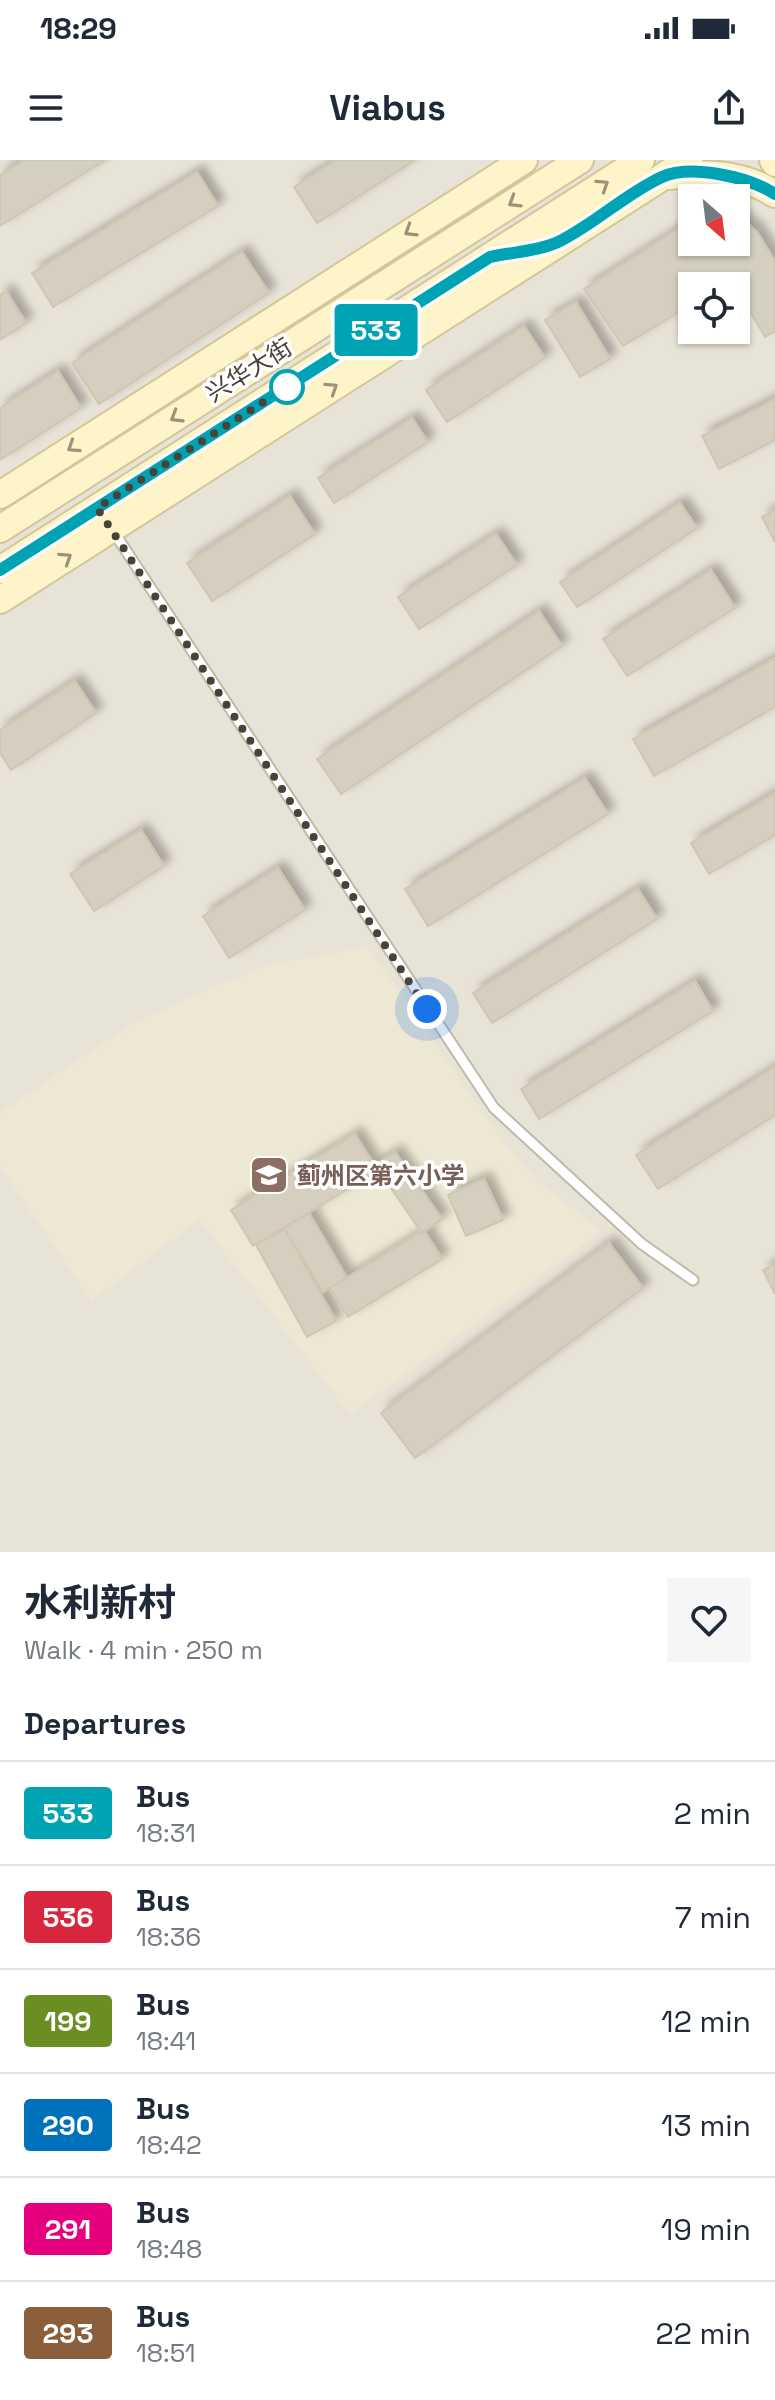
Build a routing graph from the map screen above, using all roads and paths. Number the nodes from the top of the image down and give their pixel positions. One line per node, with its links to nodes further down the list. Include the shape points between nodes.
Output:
1 (524, 160): 9 (street, one-way to 9)
2 (580, 160): 11 (street, 兴华大街, one-way to 11)
3 (641, 160): 8 (street, 兴华大街, one-way to 3)
4 (689, 160): 5 (street)
5 (664, 176): 6 (street, via 731,176); 7 (street)
6 (775, 194)
7 (559, 242): 8 (street); 10 (street, one-way to 7)
8 (490, 257): 10 (street, 兴华大街)
9 (0, 495)
10 (104, 518): 12 (street, 兴华大街); 13 (street, one-way to 10); 14 (lane, via 494,1108 642,1244)
11 (0, 529)
12 (0, 570)
13 (0, 600)
14 (693, 1280)

